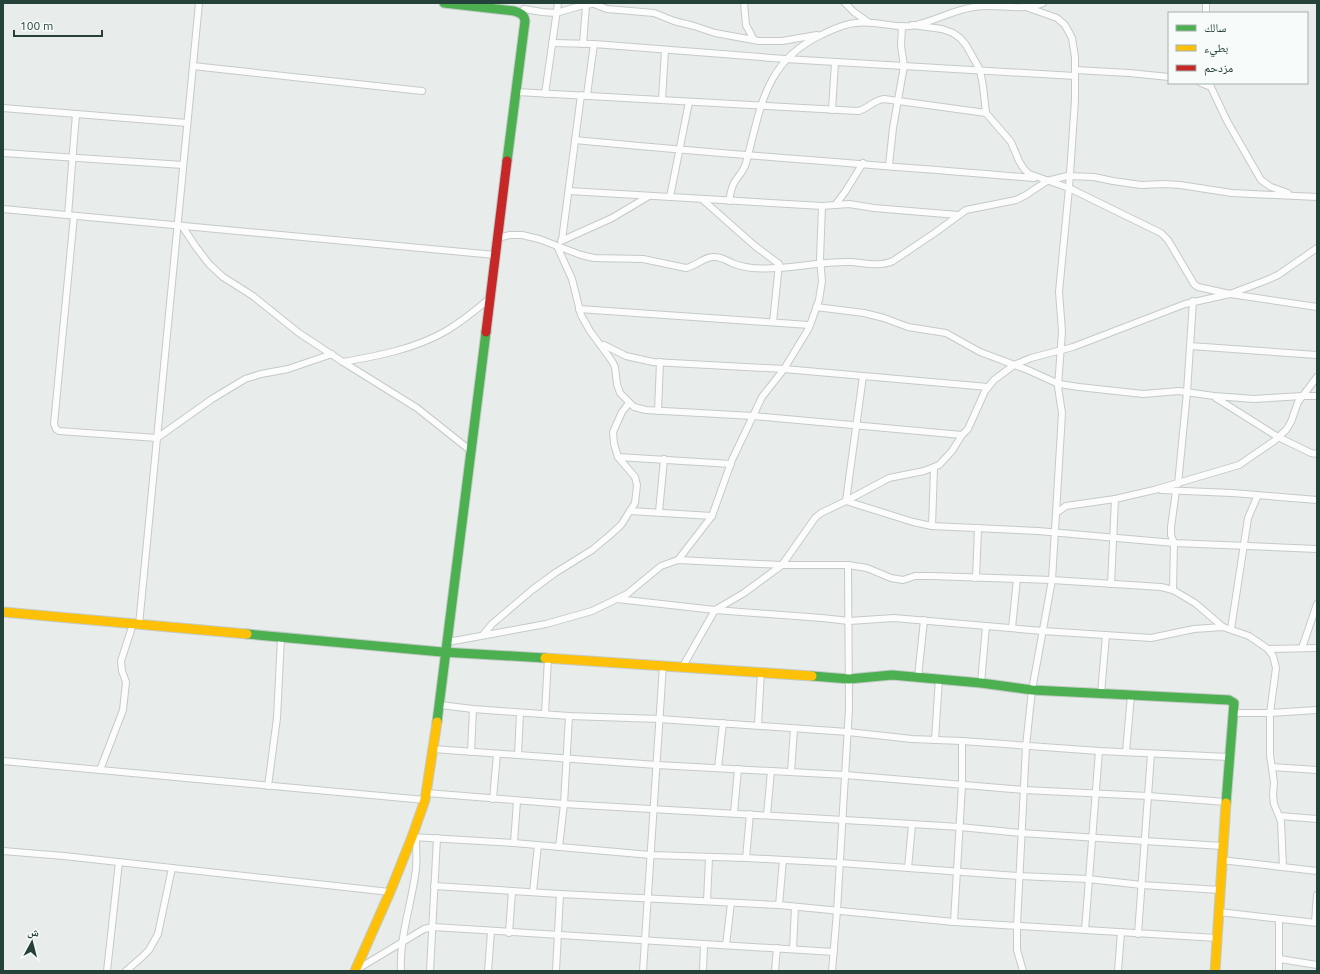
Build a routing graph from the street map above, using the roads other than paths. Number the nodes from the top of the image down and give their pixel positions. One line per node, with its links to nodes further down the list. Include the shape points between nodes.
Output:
1 (199, 3): 24 (street)
2 (444, 3): 11 (street, via 509,10)
3 (558, 3): 12 (street)
4 (597, 3): 8 (street); 17 (street, via 607,9 654,13 715,33)
5 (744, 3): 17 (street, via 746,25)
6 (845, 3): 13 (street)
7 (1043, 3): 10 (street)
8 (586, 5): 12 (street); 19 (street)
9 (1009, 5): 10 (street); 14 (street, via 974,6)
10 (1026, 7): 27 (street, via 1057,18 1066,25 1072,38)
11 (524, 9): 12 (street); 31 (street, via 526,21)
12 (556, 12): 18 (street)
13 (868, 22): 15 (street); 16 (street, via 851,23)
14 (912, 25): 15 (street); 26 (street, via 953,33 966,45)
15 (902, 26): 25 (street)
16 (823, 34): 17 (street, via 782,41); 22 (street, via 804,44)
17 (754, 40)
18 (552, 43): 19 (street); 32 (street)
19 (583, 44): 20 (street)
20 (594, 44): 21 (street); 33 (street)
21 (665, 50): 22 (street); 34 (street)
22 (786, 59): 23 (street); 37 (street, via 774,76)
23 (835, 62): 25 (street); 39 (street)
24 (193, 66): 30 (street); 42 (street)
25 (904, 66): 26 (street); 36 (street)
26 (980, 70): 27 (street); 40 (street)
27 (1075, 73): 28 (street, via 1129,73); 51 (street)
28 (1168, 77)
29 (1210, 85): 56 (street, via 1227,121 1261,180 1271,187)
30 (422, 91)
31 (517, 92): 32 (street); 68 (street)
32 (545, 94): 33 (street)
33 (584, 95): 34 (street); 43 (street)
34 (662, 100): 35 (street)
35 (689, 102): 37 (street); 44 (street)
36 (898, 102): 39 (street, via 876,100 862,110); 40 (street); 50 (street)
37 (761, 106): 39 (street); 46 (street)
38 (3, 108): 41 (street)
39 (832, 110)
40 (986, 113): 52 (street, via 1011,142 1024,169)
41 (76, 114): 42 (street); 47 (street)
42 (187, 123): 49 (street)
43 (575, 140): 44 (street); 55 (street)
44 (679, 150): 46 (street); 58 (street)
45 (3, 153): 47 (street)
46 (748, 155): 48 (street); 61 (street, via 745,168 733,185)
47 (72, 158): 49 (street); 66 (street)
48 (863, 163): 50 (street); 62 (street)
49 (183, 165): 67 (street)
50 (889, 165): 52 (street)
51 (1070, 176): 53 (street); 54 (street); 56 (street, via 1094,177 1128,184 1180,185 1232,193)
52 (1037, 178): 53 (street)
53 (1047, 181): 54 (street); 65 (street, via 1016,200 970,208)
54 (1069, 188): 75 (street, via 1161,233 1168,240 1194,284); 85 (street, via 1059,292)
55 (569, 191): 57 (street); 69 (street)
56 (1295, 195): 59 (street)
57 (650, 196): 58 (street); 69 (street, via 612,218)
58 (670, 197): 60 (street)
59 (1317, 197)
60 (704, 200): 61 (street); 74 (street, via 755,246 779,263)
61 (729, 201): 63 (street)
62 (836, 204): 63 (street); 65 (street)
63 (822, 206): 73 (street)
64 (3, 209): 66 (street)
65 (958, 215): 73 (street, via 889,263)
66 (71, 216): 67 (street); 106 (street, via 54,424 59,431)
67 (180, 226): 72 (street); 86 (street, via 216,271); 106 (street)
68 (498, 238): 70 (street, via 522,235); 72 (street)
69 (562, 240): 70 (street)
70 (554, 245): 74 (street, via 594,258 643,260 686,268 713,256 746,267); 80 (street, via 572,279)
71 (1317, 248): 75 (street, via 1278,275)
72 (495, 256): 76 (street)
73 (820, 264): 74 (street); 78 (street, via 822,280)
74 (780, 268): 81 (street)
75 (1230, 294): 77 (street); 79 (street)
76 (490, 298): 88 (street, via 445,332 429,339 380,355); 107 (street)
77 (1193, 301): 84 (street); 85 (street)
78 (816, 307): 82 (street); 90 (street, via 858,312 904,326 946,333 980,352)
79 (1317, 307)
80 (579, 309): 81 (street); 83 (street, via 585,323)
81 (773, 322): 82 (street)
82 (810, 325): 91 (street)
83 (599, 342): 89 (street, via 626,356); 100 (street, via 615,367 620,393)
84 (1190, 346): 87 (street); 96 (street)
85 (1061, 351): 90 (street); 94 (street)
86 (332, 354): 88 (street); 106 (street, via 288,369 245,379)
87 (1317, 355)
88 (343, 362): 107 (street, via 417,408)
89 (660, 362): 91 (street); 101 (street)
90 (1014, 365): 94 (street); 95 (street)
91 (784, 369): 92 (street); 102 (street, via 762,397)
92 (863, 376): 95 (street); 103 (street)
93 (1317, 377): 98 (street)
94 (1059, 384): 96 (street, via 1143,394); 122 (street, via 1062,413)
95 (988, 387): 104 (street, via 974,418)
96 (1187, 392): 97 (street); 113 (street)
97 (1214, 396): 98 (street, via 1267,399); 105 (street)
98 (1302, 396): 99 (street); 105 (street, via 1291,422)
99 (1317, 396)
100 (629, 403): 101 (street, via 639,409); 109 (street, via 613,432)
101 (658, 411): 102 (street)
102 (753, 416): 103 (street); 111 (street)
103 (856, 426): 104 (street); 119 (street)
104 (962, 435): 112 (street, via 945,459)
105 (1278, 437): 108 (street); 113 (street, via 1239,465)
106 (157, 438): 145 (street)
107 (471, 451): 154 (street)
108 (1317, 454)
109 (618, 457): 110 (street); 120 (street, via 635,477 637,485 635,503)
110 (664, 459): 111 (street); 121 (street)
111 (731, 464): 123 (street)
112 (934, 468): 119 (street, via 888,478); 124 (street)
113 (1178, 484): 114 (street)
114 (1154, 490): 115 (street); 117 (street)
115 (1176, 491): 116 (street); 128 (street, via 1171,527)
116 (1258, 495): 118 (street); 129 (street, via 1248,518)
117 (1115, 499): 122 (street, via 1066,506); 127 (street)
118 (1317, 500)
119 (846, 501): 124 (street); 132 (street, via 815,518)
120 (630, 511): 121 (street); 151 (street, via 621,525 592,550 555,572 492,624)
121 (659, 512): 123 (street)
122 (1056, 513): 126 (street)
123 (712, 516): 131 (street)
124 (932, 526): 125 (street)
125 (978, 528): 126 (street); 134 (street)
126 (1054, 533): 127 (street); 136 (street)
127 (1114, 538): 128 (street); 137 (street)
128 (1174, 543): 129 (street); 138 (street)
129 (1243, 546): 130 (street); 149 (street)
130 (1317, 549)
131 (678, 560): 132 (street); 139 (street, via 661,566)
132 (782, 565): 133 (street); 141 (street, via 744,593)
133 (848, 566): 134 (street, via 867,568 903,580 915,576); 144 (street)
134 (976, 578): 135 (street)
135 (1018, 579): 136 (street); 148 (street)
136 (1052, 580): 137 (street); 150 (street)
137 (1111, 584): 138 (street)
138 (1173, 590): 147 (street, via 1195,603)
139 (617, 599): 141 (street); 151 (street, via 569,618)
140 (1317, 604): 155 (street)
141 (715, 610): 144 (street); 161 (street)
142 (3, 612): 145 (street)
143 (924, 620): 144 (street, via 894,618); 146 (street); 163 (street)
144 (849, 621): 165 (street)
145 (136, 624): 153 (street); 199 (street, via 121,661 126,682 123,710)
146 (986, 626): 148 (street); 166 (street)
147 (1223, 627): 149 (street); 152 (street, via 1194,629 1151,638)
148 (1012, 628): 150 (street)
149 (1230, 629): 157 (street, via 1249,636)
150 (1043, 631): 152 (street); 167 (street)
151 (483, 635): 154 (street)
152 (1106, 635): 168 (street)
153 (281, 638): 158 (street); 206 (street, via 277,718)
154 (448, 642): 158 (street)
155 (1302, 648): 156 (street); 157 (street)
156 (1317, 648)
157 (1268, 649): 175 (street, via 1276,668)
158 (447, 652): 159 (street); 170 (street)
159 (548, 658): 160 (street); 176 (street)
160 (663, 665): 161 (street); 178 (street)
161 (683, 666): 162 (street)
162 (761, 672): 165 (street); 180 (street)
163 (918, 677): 164 (street); 165 (street, via 892,675)
164 (939, 678): 166 (street); 183 (street)
165 (849, 679): 182 (street)
166 (981, 683): 167 (street)
167 (1032, 690): 168 (street); 185 (street)
168 (1101, 694): 169 (street)
169 (1131, 696): 174 (street, via 1230,700 1234,703); 189 (street)
170 (440, 705): 171 (street); 186 (street)
171 (473, 709): 173 (street); 188 (street)
172 (1317, 710): 175 (street)
173 (520, 713): 176 (street); 192 (street)
174 (1233, 713): 175 (street); 193 (street)
175 (1270, 713): 197 (street)
176 (545, 714): 177 (street)
177 (569, 716): 178 (street); 194 (street)
178 (659, 719): 179 (street); 196 (street)
179 (722, 723): 180 (street); 198 (street)
180 (758, 726): 181 (street)
181 (794, 729): 182 (street); 203 (street)
182 (848, 732): 183 (street); 204 (street)
183 (935, 740): 184 (street)
184 (962, 741): 185 (street); 205 (street)
185 (1026, 746): 187 (street); 207 (street)
186 (434, 749): 188 (street); 210 (street)
187 (1099, 751): 189 (street); 208 (street)
188 (471, 752): 190 (street)
189 (1126, 752): 191 (street)
190 (497, 754): 192 (street); 211 (street)
191 (1151, 754): 193 (street); 209 (street)
192 (518, 755): 194 (street)
193 (1229, 757): 213 (street)
194 (567, 759): 196 (street); 214 (street)
195 (3, 761): 199 (street)
196 (657, 765): 198 (street); 215 (street)
197 (1272, 767): 201 (street); 219 (street, via 1273,799)
198 (718, 768): 200 (street)
199 (100, 770): 206 (street)
200 (738, 770): 202 (street); 216 (street)
201 (1317, 770)
202 (770, 771): 203 (street); 218 (street)
203 (791, 772): 204 (street)
204 (845, 775): 205 (street); 221 (street)
205 (962, 785): 207 (street); 223 (street)
206 (268, 786): 210 (street)
207 (1024, 790): 208 (street); 224 (street)
208 (1095, 793): 209 (street); 227 (street)
209 (1148, 796): 213 (street); 228 (street)
210 (426, 797): 211 (street); 225 (street)
211 (493, 799): 212 (street)
212 (516, 801): 214 (street); 229 (street)
213 (1226, 802): 231 (street)
214 (564, 804): 215 (street); 232 (street)
215 (653, 810): 216 (street); 234 (street)
216 (734, 813): 217 (street)
217 (750, 814): 218 (street); 236 (street)
218 (767, 815): 221 (street)
219 (1280, 816): 220 (street); 241 (street)
220 (1317, 819)
221 (843, 820): 222 (street); 240 (street)
222 (912, 825): 223 (street); 243 (street)
223 (960, 827): 224 (street); 244 (street)
224 (1021, 833): 227 (street); 246 (street)
225 (414, 838): 226 (street); 252 (street); 276 (street, via 416,867)
226 (437, 838): 229 (street); 249 (street)
227 (1092, 838): 228 (street); 247 (street)
228 (1145, 841): 231 (street); 248 (street)
229 (514, 843): 230 (street)
230 (538, 845): 232 (street); 253 (street)
231 (1222, 846): 238 (street)
232 (560, 847): 234 (street)
233 (3, 851): 239 (street)
234 (651, 855): 235 (street); 256 (street)
235 (709, 858): 236 (street); 257 (street)
236 (746, 858): 237 (street)
237 (783, 860): 240 (street); 259 (street)
238 (1221, 860): 241 (street); 251 (street)
239 (119, 862): 242 (street); 284 (street)
240 (840, 863): 243 (street); 261 (street)
241 (1283, 867): 245 (street)
242 (172, 868): 252 (street); 285 (street, via 156,939 149,950)
243 (908, 868): 244 (street)
244 (957, 871): 246 (street); 264 (street)
245 (1317, 871)
246 (1020, 876): 247 (street); 266 (street)
247 (1088, 879): 248 (street); 268 (street)
248 (1142, 885): 251 (street); 272 (street)
249 (434, 886): 250 (street); 267 (street)
250 (512, 890): 253 (street); 271 (street)
251 (1220, 890): 262 (street)
252 (390, 892): 286 (street)
253 (533, 892): 254 (street)
254 (560, 894): 256 (street); 273 (street)
255 (1317, 895): 265 (street)
256 (648, 898): 257 (street); 275 (street)
257 (708, 901): 258 (street)
258 (731, 903): 259 (street); 278 (street)
259 (779, 905): 260 (street)
260 (795, 906): 261 (street); 280 (street)
261 (837, 912): 264 (street); 281 (street)
262 (1219, 912): 263 (street); 274 (street)
263 (1279, 919): 265 (street); 282 (street)
264 (954, 922): 266 (street)
265 (1316, 923)
266 (1017, 925): 268 (street); 295 (street, via 1017,950)
267 (433, 927): 269 (street); 276 (street, via 424,929); 288 (street)
268 (1085, 930): 270 (street)
269 (491, 932): 271 (street); 289 (street)
270 (1121, 932): 272 (street); 296 (street)
271 (509, 933): 273 (street)
272 (1138, 934): 274 (street)
273 (558, 936): 275 (street); 290 (street)
274 (1217, 938): 297 (street)
275 (646, 940): 277 (street); 291 (street)
276 (402, 942): 286 (street); 287 (street)
277 (704, 944): 278 (street); 292 (street)
278 (726, 944): 279 (street)
279 (777, 948): 280 (street); 293 (street)
280 (792, 948): 281 (street)
281 (834, 952): 294 (street)
282 (1280, 959): 283 (street); 298 (street)
283 (1317, 965)
284 (107, 971)
285 (126, 971)
286 (355, 971)
287 (401, 971)
288 (430, 971)
289 (488, 971)
290 (556, 971)
291 (643, 971)
292 (703, 971)
293 (775, 971)
294 (832, 971)
295 (1023, 971)
296 (1118, 971)
297 (1215, 971)
298 (1279, 971)

